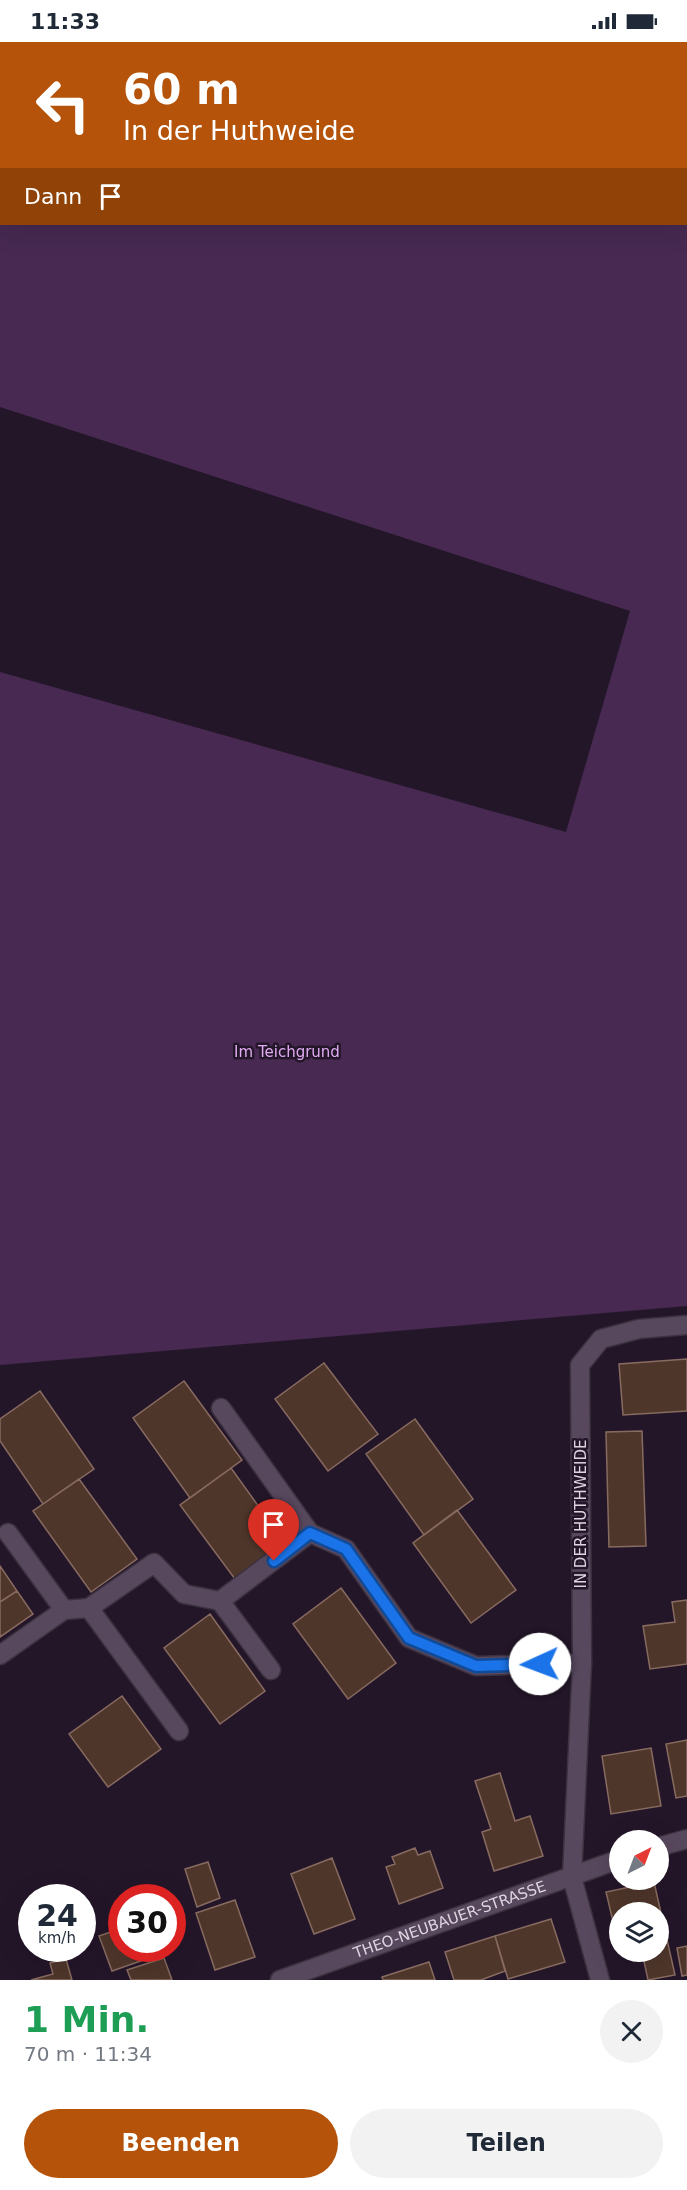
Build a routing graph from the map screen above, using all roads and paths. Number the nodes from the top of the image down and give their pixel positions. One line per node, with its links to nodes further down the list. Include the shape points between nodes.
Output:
1 (687, 1325): 9 (street, IN DER HUTHWEIDE, via 639,1329 601,1339 580,1365)
2 (221, 1408): 4 (street)
3 (8, 1533): 7 (street)
4 (310, 1533): 5 (street); 9 (street, via 346,1549 409,1638 476,1666)
5 (220, 1601): 6 (street, via 184,1594 154,1563); 10 (street)
6 (89, 1608): 7 (street); 11 (street)
7 (64, 1610): 8 (street)
8 (0, 1655)
9 (582, 1663): 15 (street, IN DER HUTHWEIDE)
10 (271, 1670)
11 (179, 1731)
12 (687, 1839): 13 (street)
13 (669, 1844)
14 (609, 1863): 15 (street, THEO-NEUBAUER-STRASSE)
15 (572, 1877): 16 (street, THEO-NEUBAUER-STRASSE); 17 (street, IN DER HUTHWEIDE)
16 (280, 1980)
17 (600, 1980)

